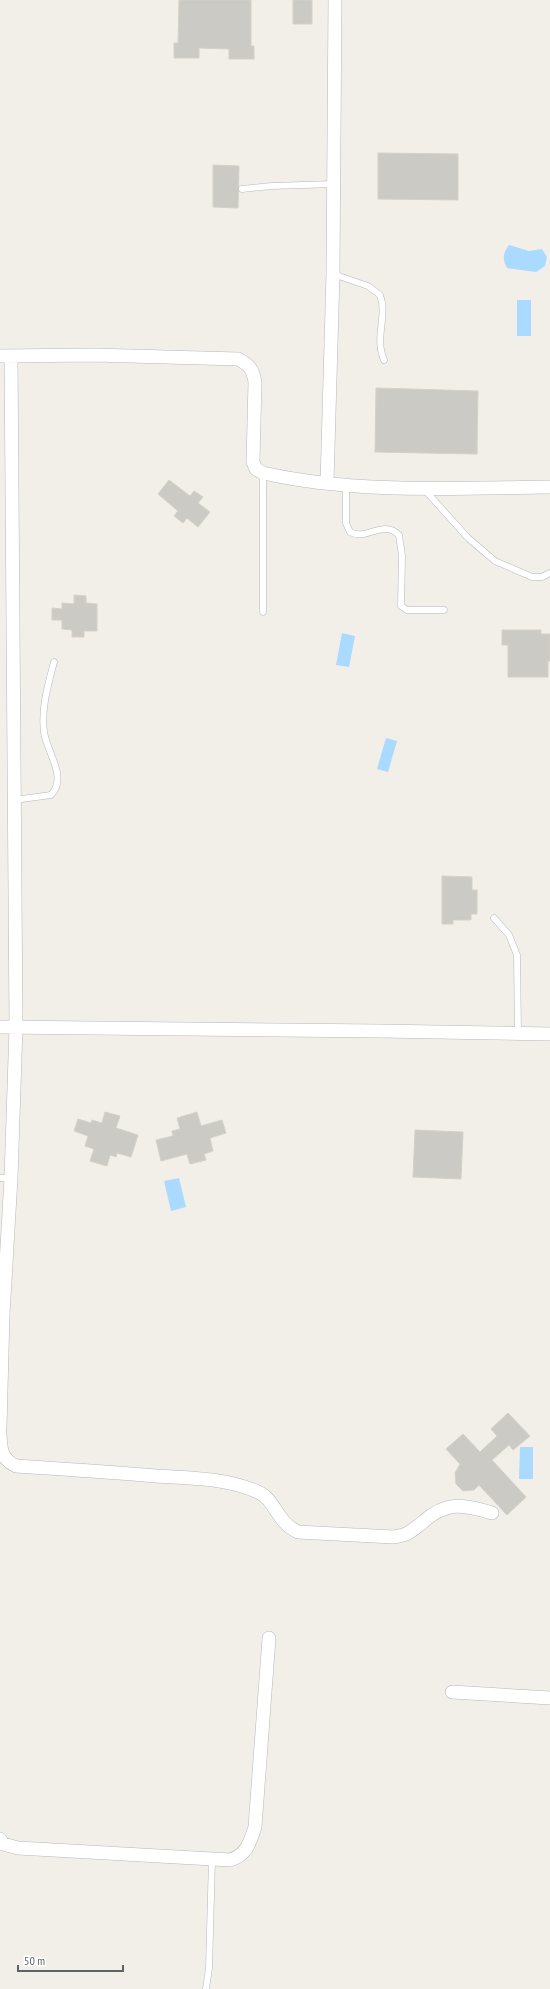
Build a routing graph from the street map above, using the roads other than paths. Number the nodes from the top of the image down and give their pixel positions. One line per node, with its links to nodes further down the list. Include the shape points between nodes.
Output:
1 (335, 0): 2 (street)
2 (334, 184): 3 (lane); 4 (street)
3 (242, 189)
4 (333, 274): 6 (lane, via 368,286 380,295 382,310 379,340); 8 (street)
5 (6, 356): 7 (street, via 94,355 238,359 249,364 256,382 253,462 256,469); 16 (street)
6 (384, 360)
7 (263, 474): 8 (street); 14 (lane)
8 (327, 483): 9 (street)
9 (346, 485): 11 (street); 13 (lane, via 346,523 350,532 360,534 386,528 399,535 402,556 401,606 407,610)
10 (550, 487): 11 (street)
11 (424, 489): 12 (lane, via 468,538 495,562 532,577 542,577)
12 (550, 573)
13 (444, 610)
14 (263, 612)
15 (54, 662): 16 (lane, via 45,694 44,733 57,772 56,790 51,795 43,797)
16 (14, 800): 19 (street)
17 (494, 918): 20 (lane, via 509,935 517,955)
18 (0, 1027): 19 (street)
19 (16, 1027): 20 (street); 22 (street)
20 (518, 1034): 21 (street)
21 (550, 1034)
22 (6, 1178): 23 (street)
23 (1, 1315): 24 (street)
24 (0, 1427)
25 (0, 1433): 26 (street, via 3,1456 16,1466 216,1480 260,1492 267,1498 279,1518 298,1532 393,1537 408,1534 445,1507 464,1506)
26 (492, 1513)
27 (269, 1638): 31 (street, via 255,1827 249,1844 238,1858)
28 (452, 1692): 29 (street)
29 (550, 1698)
30 (0, 1839): 31 (street, via 3,1844 18,1848)
31 (212, 1859): 32 (lane, via 209,1968)
32 (206, 1989)

